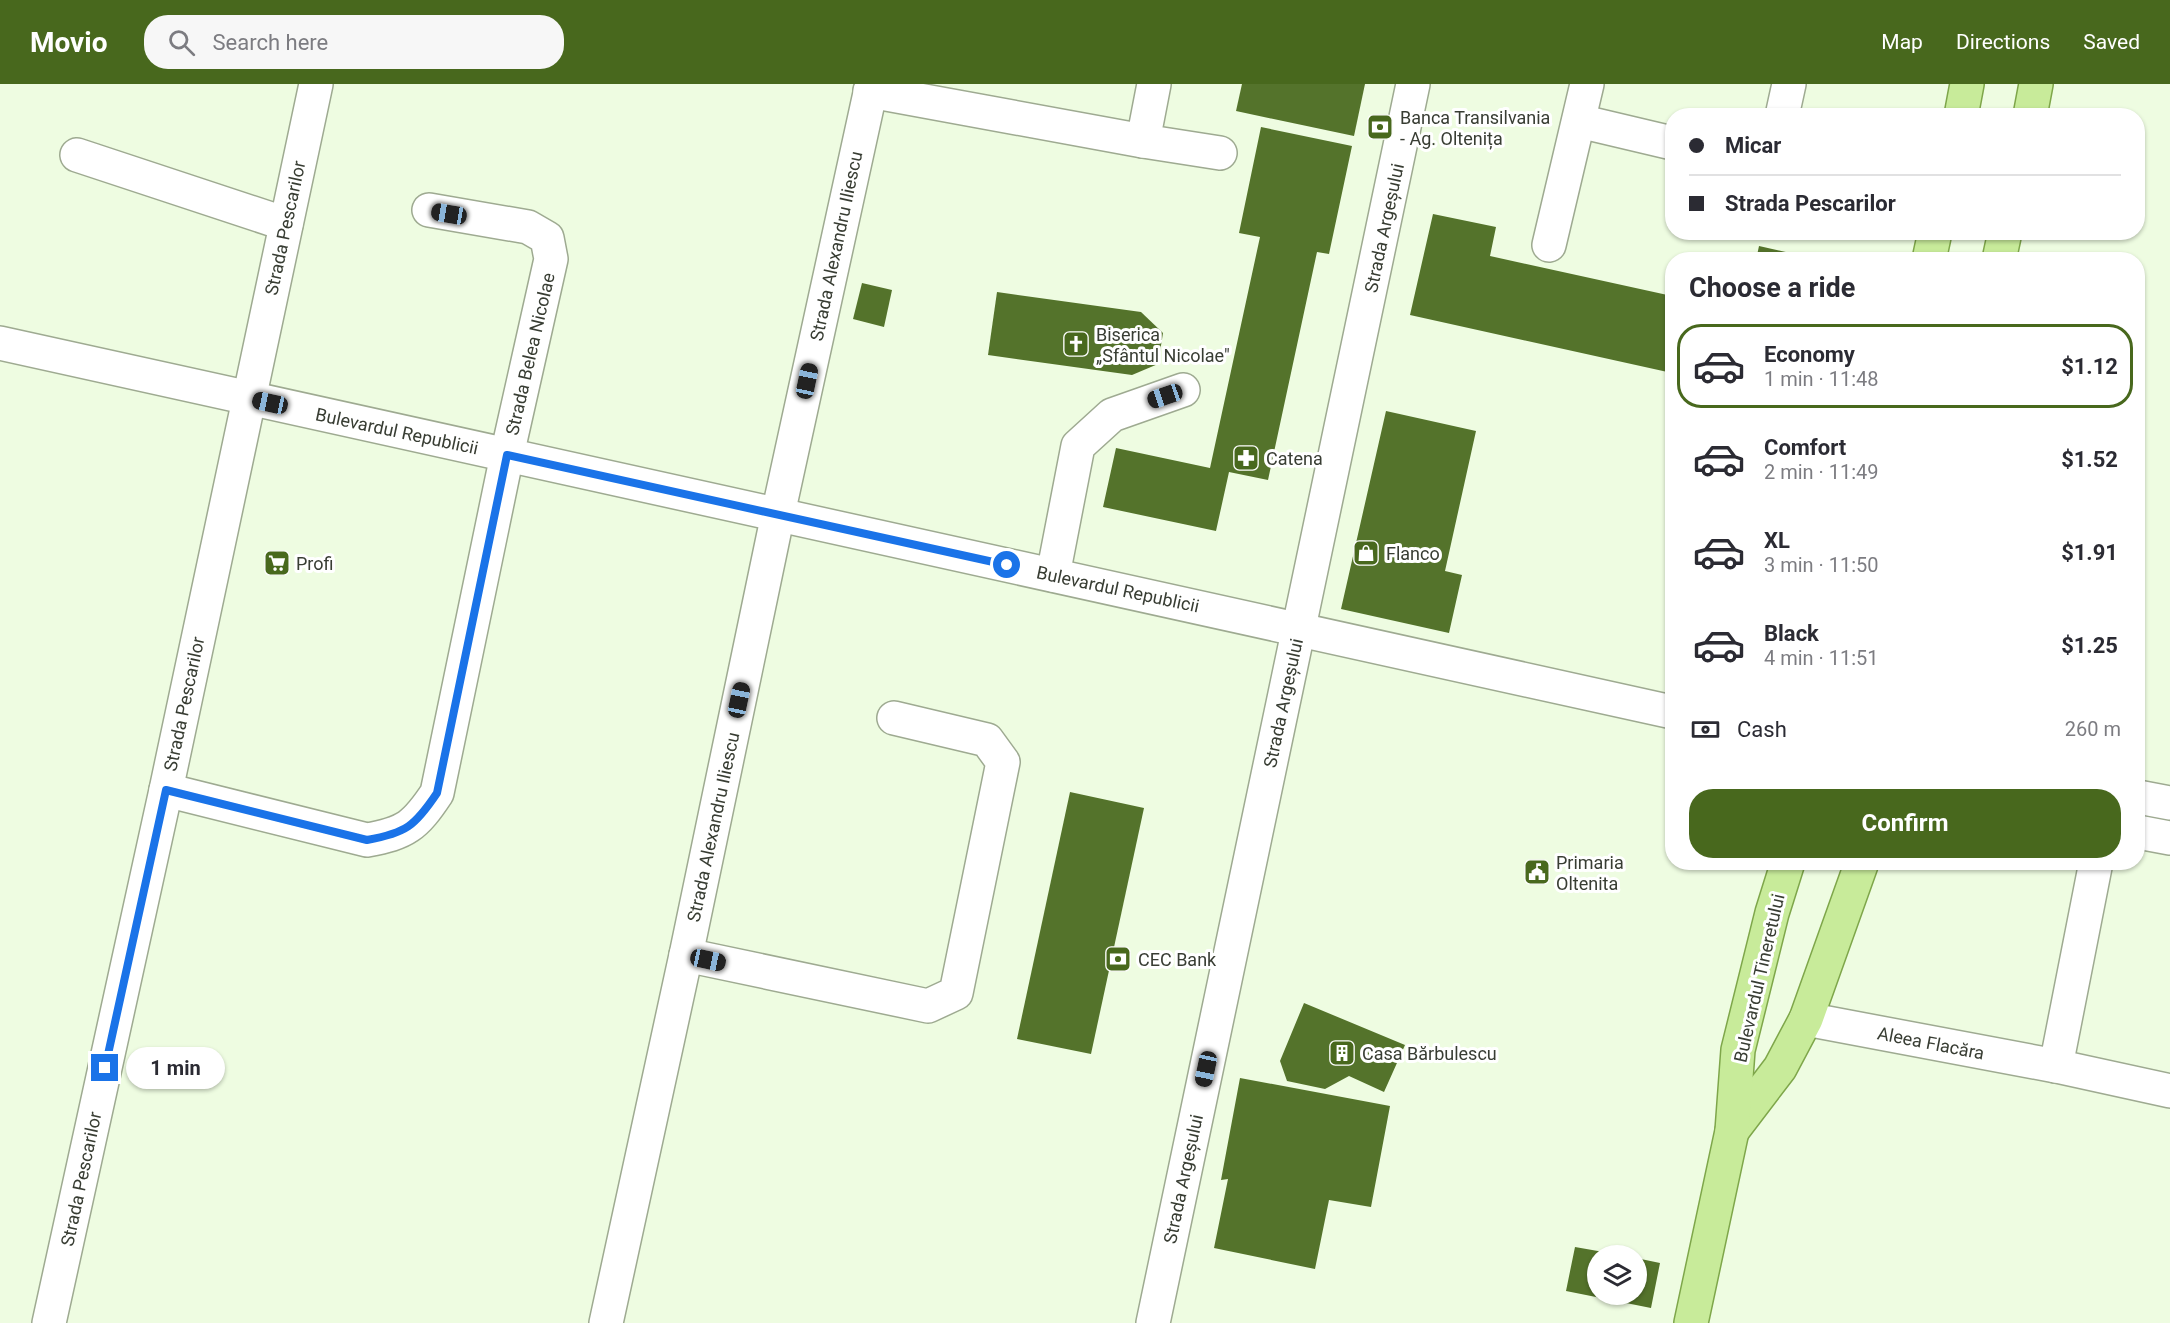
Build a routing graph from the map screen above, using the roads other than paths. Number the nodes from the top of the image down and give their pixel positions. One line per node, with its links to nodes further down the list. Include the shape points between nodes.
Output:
1 (316, 84): 18 (street, Strada Pescarilor)
2 (1154, 84): 13 (street)
3 (1413, 84): 26 (street, Strada Argeșului)
4 (1587, 84): 12 (street)
5 (1789, 84): 9 (street)
6 (1967, 84): 10 (main road)
7 (2036, 84): 11 (main road)
8 (871, 88): 13 (street); 24 (street, Strada Alexandru Iliescu)
9 (1784, 108)
10 (1962, 108)
11 (2032, 108)
12 (1579, 120): 14 (street); 19 (street)
13 (1143, 141): 15 (street)
14 (1665, 141)
15 (1220, 153)
16 (77, 155): 18 (street)
17 (429, 210): 23 (street, Strada Belea Nicolae, via 528,227 547,238 551,259)
18 (286, 224): 22 (street, Strada Pescarilor)
19 (1549, 245)
20 (0, 343): 22 (street, Bulevardul Republicii)
21 (1183, 390): 25 (street, via 1112,415 1078,446)
22 (249, 398): 23 (street, Bulevardul Republicii); 29 (street, Strada Pescarilor)
23 (507, 455): 24 (street, Bulevardul Republicii); 29 (street, Strada Belea Nicolae, via 437,793 422,817 395,835 367,840)
24 (778, 514): 25 (street, Bulevardul Republicii); 37 (street, Strada Alexandru Iliescu)
25 (1053, 575): 26 (street, Bulevardul Republicii)
26 (1298, 629): 27 (street, Bulevardul Republicii); 44 (street, Strada Argeșului)
27 (1665, 710)
28 (894, 718): 37 (street, via 987,740 1003,762 956,993 928,1006)
29 (166, 790): 42 (street, Strada Pescarilor)
30 (2145, 798): 31 (street)
31 (2170, 803)
32 (2145, 833): 33 (street)
33 (2170, 838)
34 (1786, 870): 41 (main road, Bulevardul Tineretului, via 1738,1050)
35 (1859, 870): 38 (main road, Bulevardul Tineretului)
36 (2094, 870): 39 (street)
37 (687, 955): 43 (street, Strada Alexandru Iliescu)
38 (1806, 1019): 39 (street, Aleea Flacăra); 41 (main road, Bulevardul Tineretului, via 1780,1068)
39 (2056, 1066): 40 (street, Aleea Flacăra)
40 (2170, 1091)
41 (1732, 1131): 45 (main road, Bulevardul Tineretului)
42 (49, 1323)
43 (606, 1323)
44 (1153, 1323)
45 (1691, 1323)

